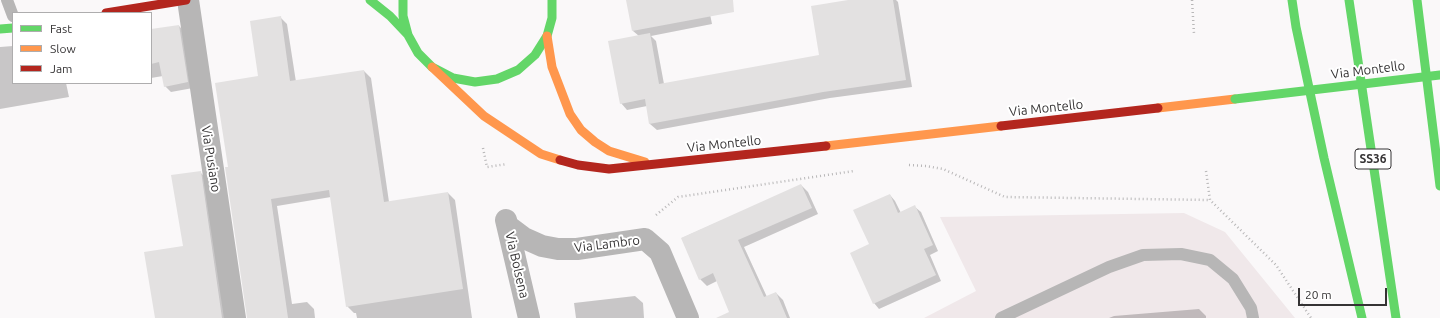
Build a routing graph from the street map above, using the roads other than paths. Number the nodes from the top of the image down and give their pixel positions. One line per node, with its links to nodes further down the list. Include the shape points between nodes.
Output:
1 (7, 0): 10 (lane)
2 (187, 0): 9 (main road); 20 (street, Via Pusiano)
3 (370, 0): 13 (main road)
4 (403, 0): 13 (main road, via 403,16)
5 (552, 0): 14 (main road, via 552,18)
6 (1292, 0): 25 (main road, via 1322,150)
7 (1349, 0): 26 (main road, SS36)
8 (1417, 0): 18 (main road)
9 (112, 12)
10 (12, 13)
11 (12, 28): 12 (main road)
12 (0, 29)
13 (408, 35): 15 (main road, via 418,53)
14 (547, 36): 15 (main road, via 535,55 518,70 497,79 475,82 460,80); 17 (main road, Via Montello, via 552,67 570,114 581,130 609,151)
15 (432, 67): 17 (main road, Via Montello, via 484,116 542,154 578,165 609,169)
16 (1440, 75): 17 (main road, Via Montello, bridge)
17 (655, 165)
18 (1440, 186)
19 (506, 220): 21 (street, Via Bolsena); 22 (street, Via Lambro, via 530,241 558,249 577,249 645,239 660,252)
20 (235, 318)
21 (529, 318)
22 (688, 318)
23 (1001, 318): 24 (lane, via 1109,267 1143,255 1181,254 1210,260 1233,279 1251,308)
24 (1253, 318)
25 (1362, 318)
26 (1396, 318)

